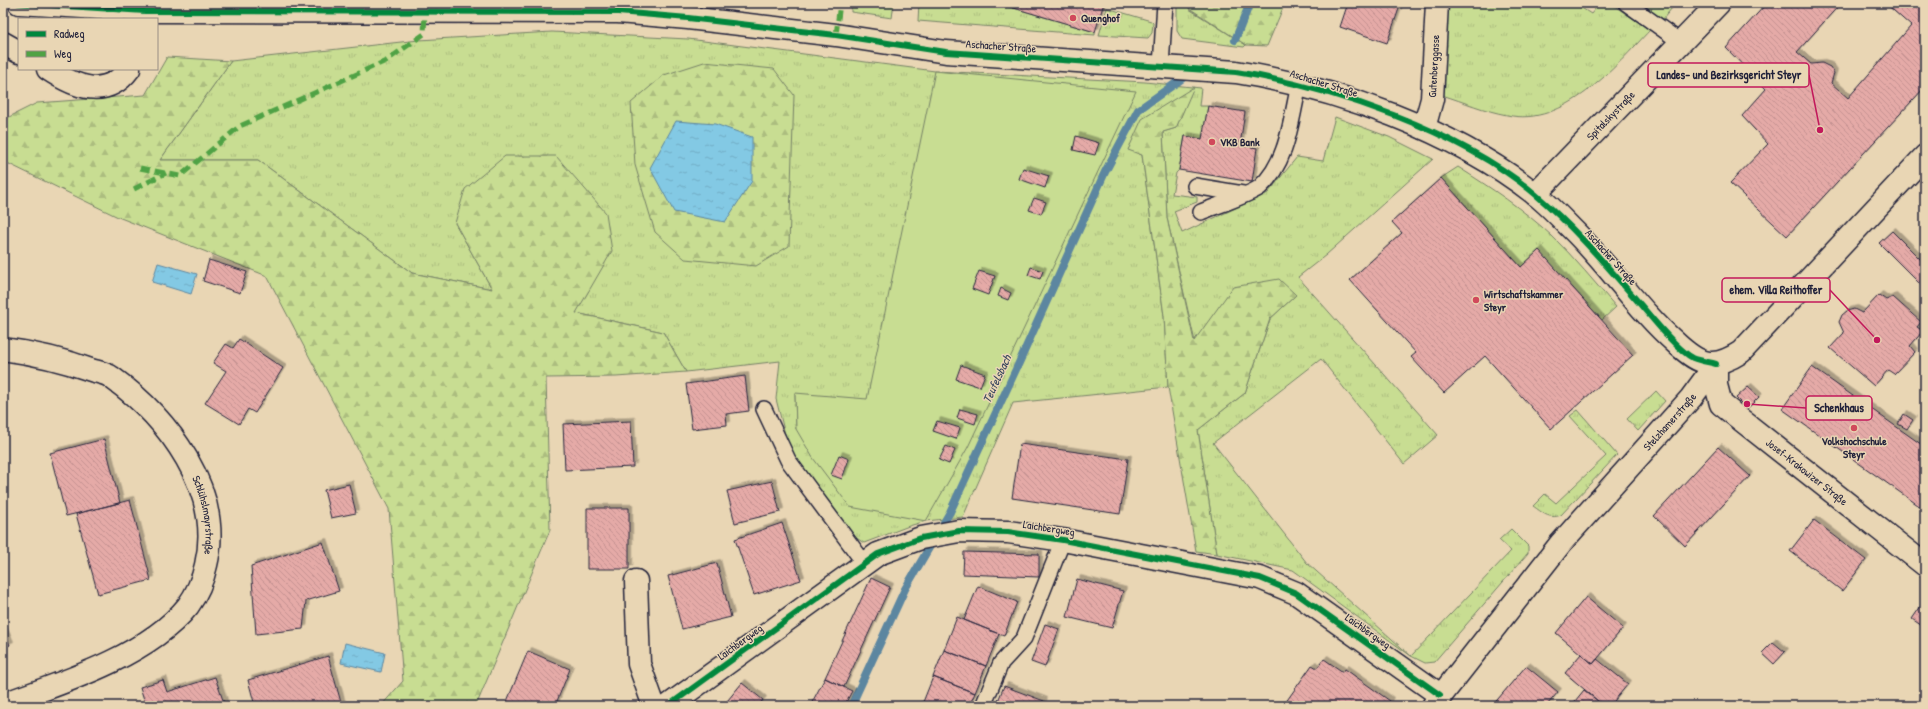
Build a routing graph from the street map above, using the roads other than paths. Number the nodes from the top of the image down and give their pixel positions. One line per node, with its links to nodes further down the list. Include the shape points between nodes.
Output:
1 (20, 3): 6 (street)
2 (1166, 3): 10 (lane)
3 (1437, 3): 14 (street, Gutenberggasse, via 1432,99)
4 (1626, 3): 8 (lane)
5 (1719, 3): 8 (street, Spitalskystraße)
6 (145, 15): 10 (street, Aschacher Straße, via 618,12 836,35 946,52)
7 (3, 43): 9 (street)
8 (1682, 43): 18 (street, Spitalskystraße)
9 (18, 51)
10 (1161, 66): 13 (street, Aschacher Straße, via 1236,72)
11 (50, 70): 12 (street, via 79,86 94,88 106,87 122,79)
12 (128, 70)
13 (1299, 85): 14 (street, Aschacher Straße); 17 (lane, via 1286,143 1277,167 1259,188)
14 (1424, 128): 18 (street, Aschacher Straße, via 1474,153)
15 (1925, 156): 21 (street, via 1741,352)
16 (1195, 186): 17 (lane)
17 (1244, 194): 19 (lane)
18 (1535, 194): 21 (street, Aschacher Straße, via 1573,230 1668,336 1692,358)
19 (1201, 212)
20 (3, 349): 28 (street, Schlühslmayrstraße, via 78,365 110,376 141,403 169,431 199,482 207,513 211,546 203,578 188,605 168,627 110,662)
21 (1716, 364): 25 (street, Josef-Krakowizer Straße, via 1716,385 1721,404); 27 (street, Stelzhamerstraße, via 1691,398 1561,543)
22 (764, 408): 24 (lane, via 788,460)
23 (1063, 540): 24 (street, Laichbergweg, via 1008,532 959,531 920,538 878,554); 27 (street, Laichbergweg, via 1260,578 1296,593); 31 (lane, via 1024,638 1001,663)
24 (865, 564): 30 (street, Laichbergweg)
25 (1925, 565)
26 (636, 581): 29 (street, via 639,664)
27 (1437, 700)
28 (3, 704)
29 (654, 706)
30 (668, 706)
31 (983, 706)

